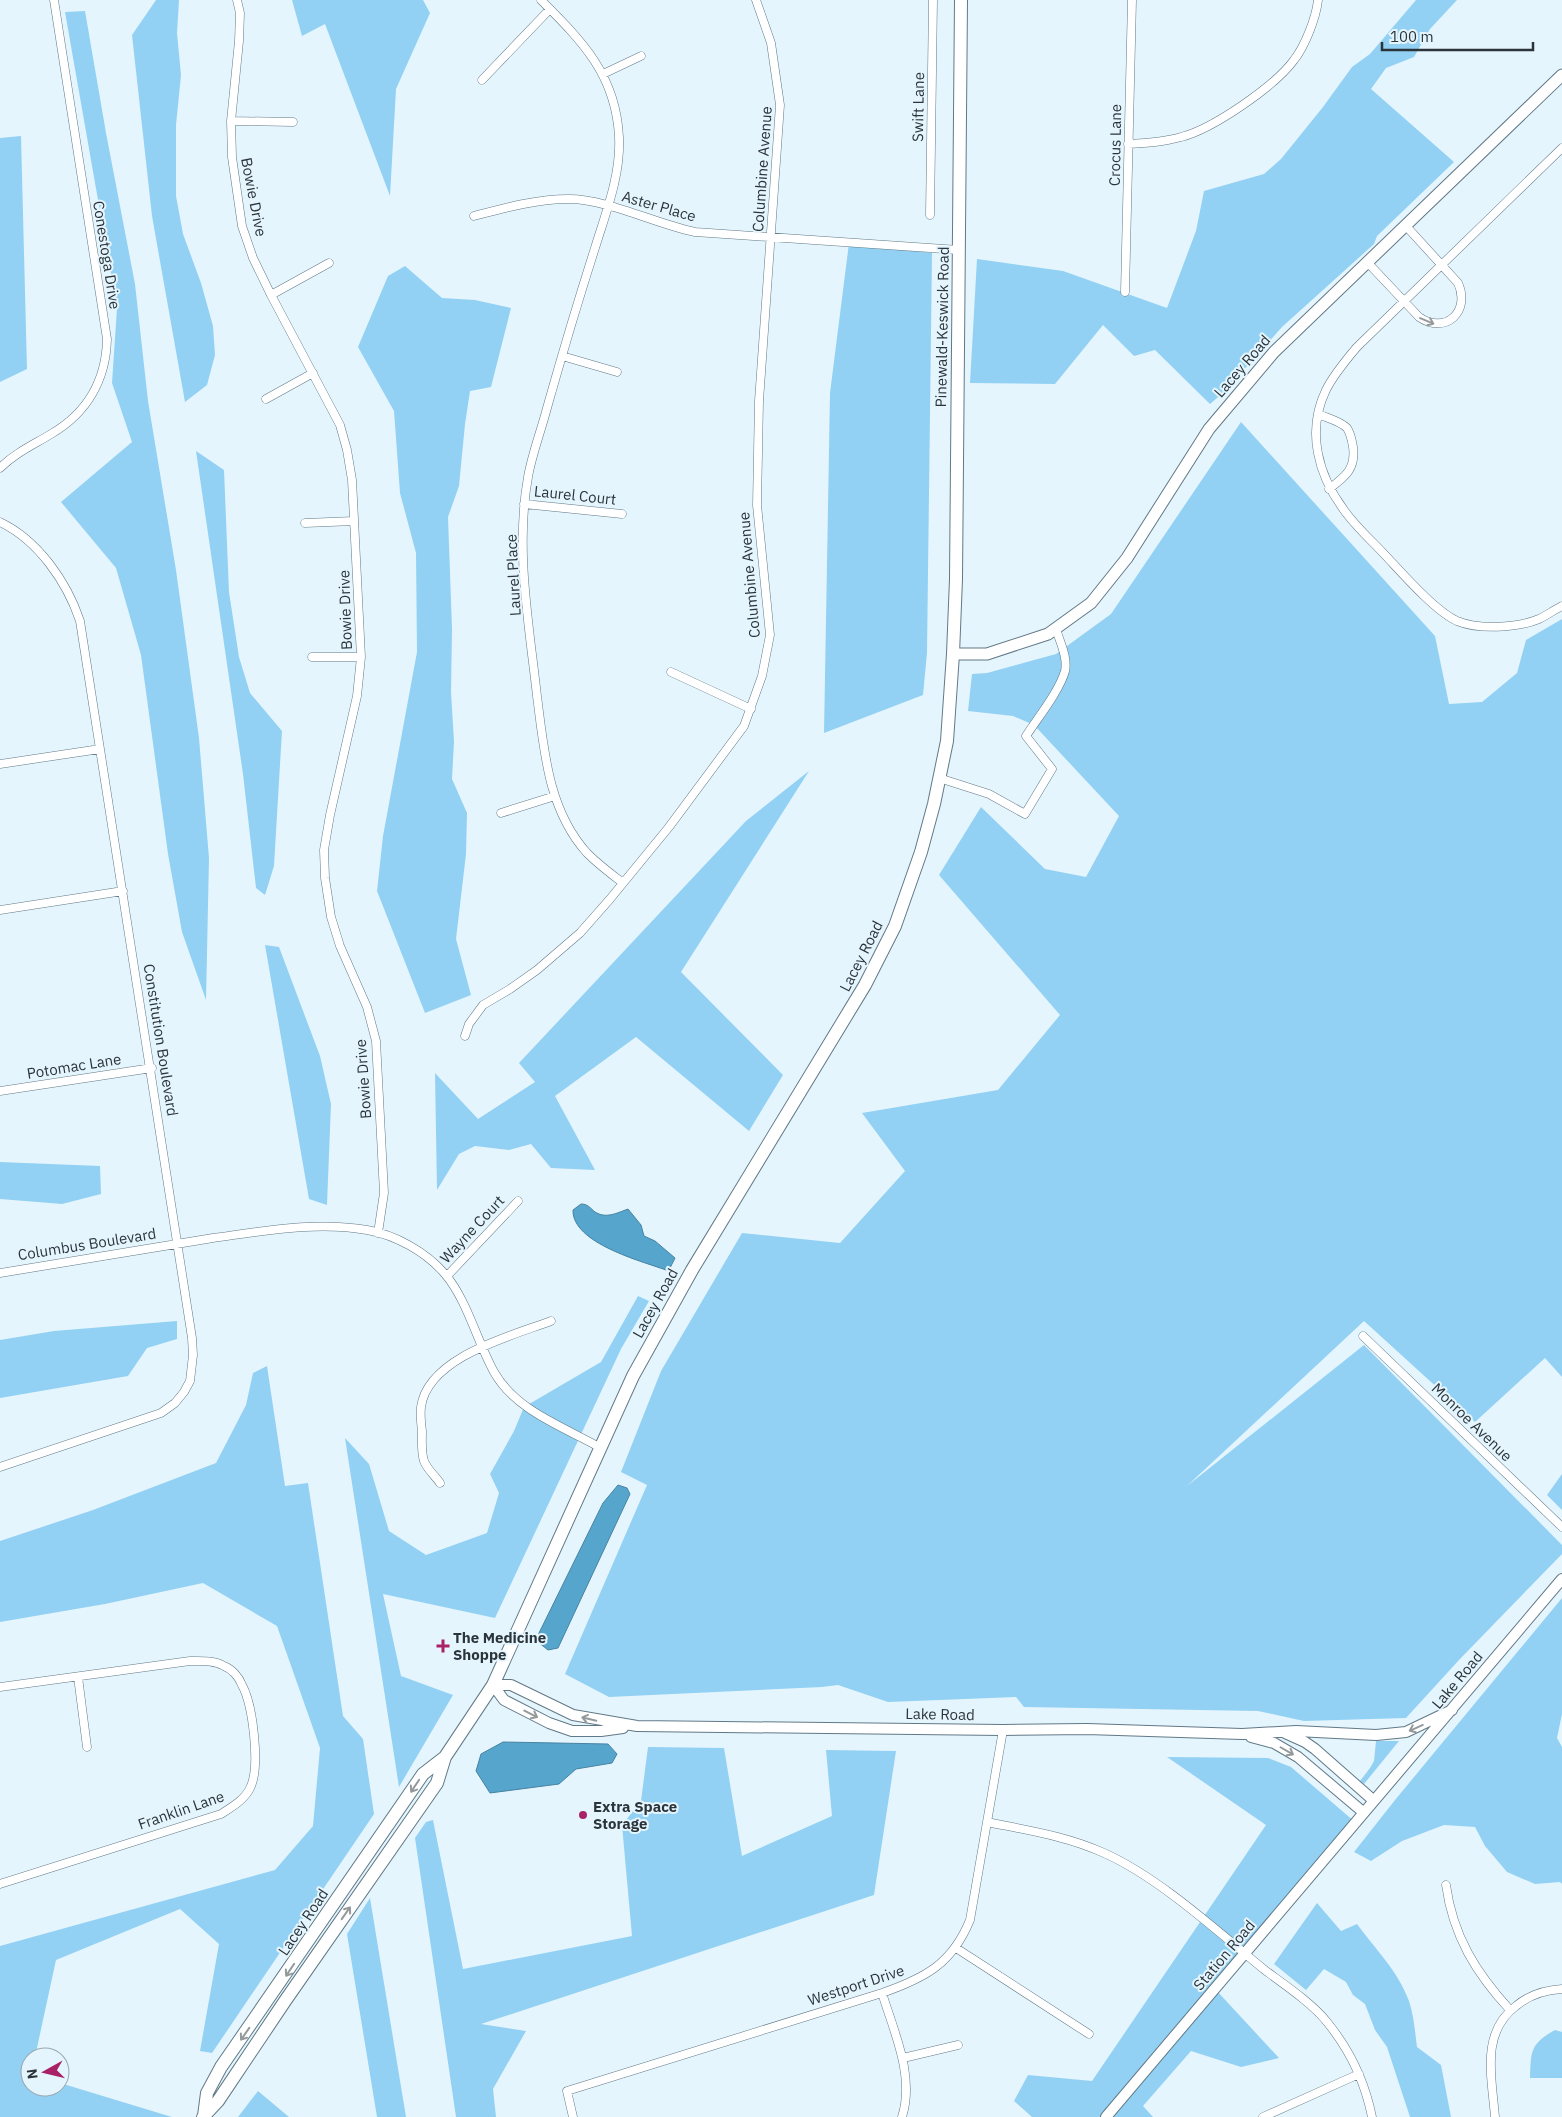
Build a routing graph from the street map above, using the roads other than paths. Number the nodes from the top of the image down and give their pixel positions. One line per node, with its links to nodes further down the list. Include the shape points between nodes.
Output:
1 (54, 0): 35 (street, Conestoga Drive, via 106,352 98,383 80,413)
2 (237, 0): 14 (street, Bowie Drive, via 239,40)
3 (541, 0): 9 (street, Laurel Place)
4 (756, 0): 22 (street, Columbine Avenue, via 771,43 780,105)
5 (933, 0): 19 (street, Swift Lane)
6 (960, 0): 23 (main road, Pinewald-Keswick Road)
7 (1132, 0): 16 (street, Crocus Lane)
8 (1318, 0): 16 (street, via 1302,48 1284,72 1263,89 1218,120 1184,137)
9 (550, 9): 11 (street, Laurel Place, via 589,51); 13 (street)
10 (641, 56): 11 (street)
11 (603, 74): 18 (street, Laurel Place, via 617,117 620,155)
12 (1562, 75): 21 (main road, Lacey Road)
13 (482, 80)
14 (231, 121): 15 (street); 28 (street, Bowie Drive, via 232,157 242,226)
15 (293, 122)
16 (1128, 144): 27 (street, Crocus Lane)
17 (1562, 148): 26 (street)
18 (609, 206): 20 (street, Aster Place, via 568,199 525,204); 22 (street, Aster Place, via 695,232); 30 (street, Laurel Place)
19 (930, 215)
20 (474, 216)
21 (1406, 226): 25 (main road, Lacey Road); 26 (street)
22 (771, 237): 23 (street, Aster Place); 48 (street, Columbine Avenue, via 763,332 757,505 770,635)
23 (959, 250): 44 (main road, Pinewald-Keswick Road)
24 (328, 263): 28 (street)
25 (1368, 263): 29 (street); 43 (main road, Lacey Road, via 1274,352 1243,387 1210,429 1127,558 1090,603)
26 (1441, 265): 29 (street); 29 (street, one-way to 26, via 1426,322 1442,324 1453,317 1462,304 1462,292)
27 (1125, 292)
28 (271, 295): 32 (street, Bowie Drive)
29 (1404, 301): 34 (street, via 1336,372)
30 (562, 356): 31 (street); 37 (street, Laurel Place, via 528,475)
31 (617, 372)
32 (313, 373): 33 (street); 39 (street, Bowie Drive, via 340,425 347,450)
33 (266, 399)
34 (1318, 414): 36 (street, via 1317,452); 36 (street, via 1347,428 1351,435 1354,458 1351,469)
35 (0, 468)
36 (1329, 489): 42 (street, via 1344,512 1412,584 1458,621 1483,627 1528,622)
37 (524, 504): 38 (street, Laurel Court); 52 (street, Laurel Place, via 526,596 544,749)
38 (622, 514)
39 (354, 521): 41 (street); 46 (street, Bowie Drive)
40 (0, 522): 49 (street, Constitution Boulevard, via 30,543 60,580 75,606)
41 (305, 523)
42 (1562, 606)
43 (1056, 630): 44 (main road, Lacey Road, via 987,654); 51 (street, via 1065,655 1065,671 1026,736 1052,768 1025,814 989,794)
44 (953, 654): 51 (main road, Pinewald-Keswick Road, via 947,741)
45 (312, 657): 46 (street)
46 (360, 657): 61 (street, Bowie Drive, via 357,696 324,850 331,917 367,1007 376,1041 384,1193)
47 (670, 672): 48 (street)
48 (751, 709): 54 (street, Columbine Avenue, via 744,726)
49 (100, 748): 50 (street); 55 (street, Constitution Boulevard)
50 (0, 764)
51 (939, 778): 68 (main road, Lacey Road, via 927,830 895,926 865,984 672,1304 633,1376)
52 (555, 796): 53 (street); 54 (street, Laurel Place, via 577,841)
53 (501, 813)
54 (623, 883): 57 (street, Columbine Avenue, via 580,933 544,964 483,1005 473,1015)
55 (123, 891): 56 (street); 58 (street, Constitution Boulevard)
56 (0, 910)
57 (465, 1036)
58 (152, 1068): 59 (street, Potomac Lane); 62 (street, Constitution Boulevard)
59 (0, 1091)
60 (518, 1201): 64 (street, Wayne Court)
61 (378, 1233): 62 (street, Columbus Boulevard, via 308,1226); 64 (street, Columbus Boulevard, via 413,1247)
62 (179, 1243): 63 (street, Columbus Boulevard); 69 (street, Constitution Boulevard, via 193,1355 190,1381 184,1392 160,1413)
63 (0, 1273)
64 (447, 1276): 67 (street, Columbus Boulevard)
65 (551, 1321): 67 (street)
66 (1363, 1336): 71 (street, Monroe Avenue)
67 (482, 1348): 68 (street, Columbus Boulevard, via 496,1374 524,1404); 70 (street, via 445,1369 421,1407 424,1462)
68 (601, 1448): 74 (main road, Lacey Road)
69 (0, 1467)
70 (440, 1483)
71 (1562, 1527)
72 (1562, 1579): 76 (street, Lake Road)
73 (78, 1677): 75 (street, Franklin Lane); 81 (street); 86 (street, Franklin Lane, via 190,1661 210,1661 225,1666 243,1686 256,1757 255,1775 250,1788 235,1806 221,1814)
74 (493, 1685): 77 (street, Lake Road, one-way to 74, via 573,1715 511,1685); 77 (street, Lake Road, one-way to 77, via 504,1700 572,1730 601,1732); 82 (main road, Lacey Road)
75 (0, 1687)
76 (1452, 1710): 79 (street, one-way to 79, via 1393,1735); 83 (street, Lake Road)
77 (637, 1726): 78 (street, Lake Road)
78 (1003, 1730): 80 (street, Lake Road); 85 (street, Westport Drive)
79 (1284, 1732): 80 (street, Lake Road); 83 (street, Lake Road, via 1315,1749)
80 (1242, 1734): 84 (street, Lake Road, one-way to 84, via 1288,1750)
81 (88, 1748)
82 (445, 1757): 88 (main road, Lacey Road, one-way to 88, via 424,1774); 90 (main road, Lacey Road, one-way to 82, via 437,1783)
83 (1373, 1800): 84 (street, Lake Road)
84 (1363, 1812): 91 (street, Station Road)
85 (987, 1822): 89 (street, Westport Drive, via 970,1920); 91 (street, via 1062,1838 1115,1858 1157,1884)
86 (0, 1884)
87 (1446, 1885): 96 (street, via 1461,1943 1494,1993)
88 (306, 1946): 90 (main road); 94 (main road, Lacey Road, one-way to 94)
89 (956, 1948): 93 (street, Westport Drive, via 928,1973); 97 (street)
90 (318, 1953): 95 (main road, Lacey Road)
91 (1246, 1954): 100 (street, via 1326,2021); 104 (street, Station Road)
92 (1562, 1989): 96 (street, via 1538,1993)
93 (882, 1993): 99 (street); 102 (street, Westport Drive, via 567,2091)
94 (273, 1994): 95 (main road); 101 (main road, Lacey Road, one-way to 101, via 221,2068 207,2093)
95 (285, 2001): 101 (main road, Lacey Road)
96 (1510, 2010): 107 (street, via 1496,2027 1492,2043)
97 (1089, 2034)
98 (958, 2045): 99 (street)
99 (903, 2058): 103 (street, via 906,2082)
100 (1359, 2074): 105 (street); 106 (street)
101 (204, 2116)
102 (573, 2117)
103 (902, 2117)
104 (1106, 2117)
105 (1263, 2117)
106 (1372, 2117)
107 (1495, 2117)

